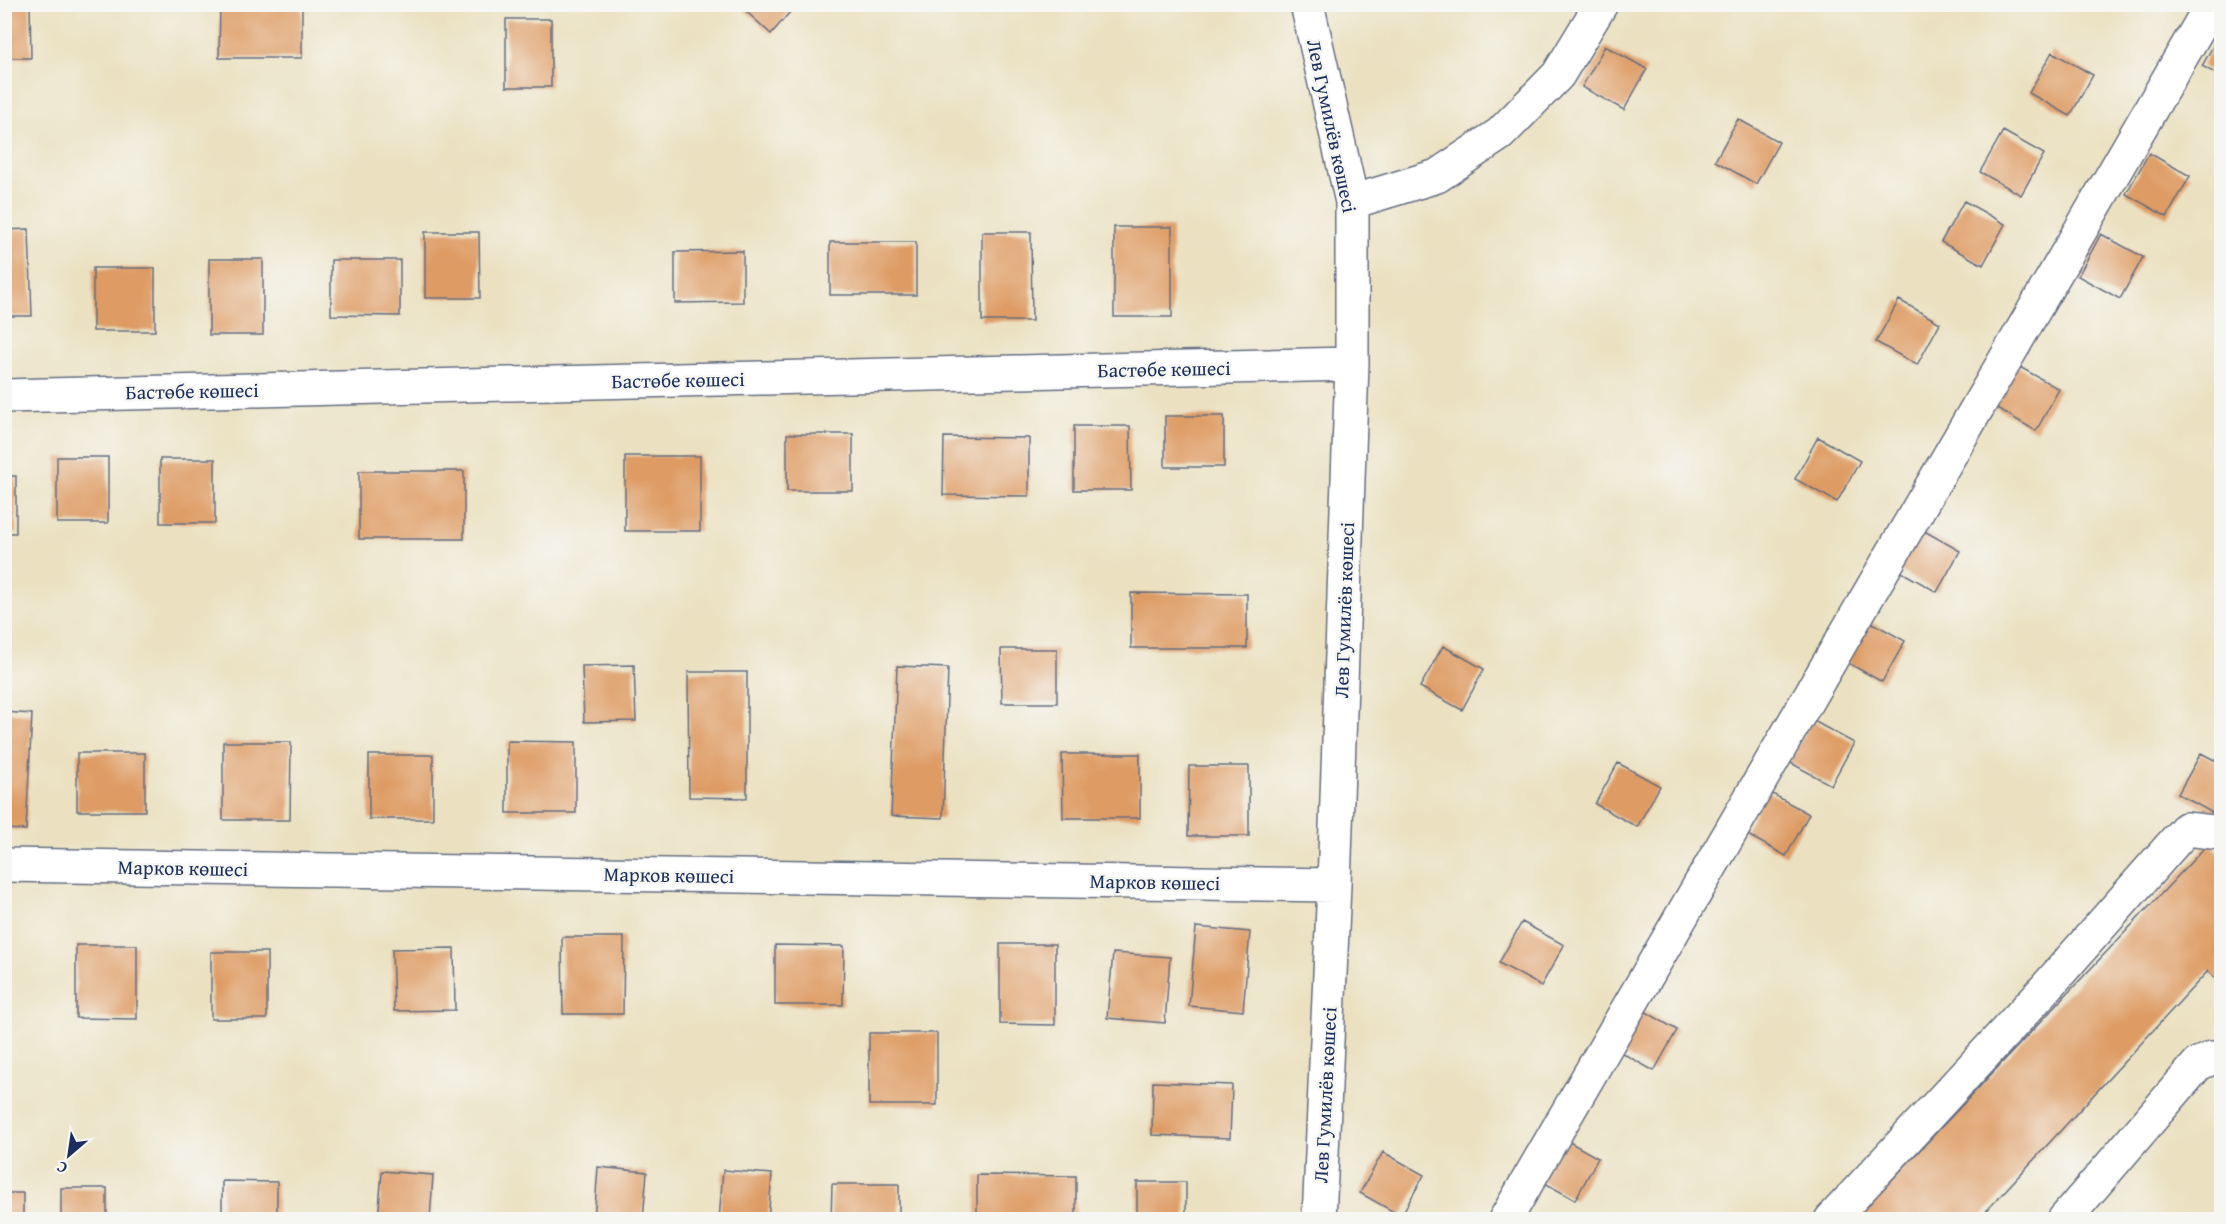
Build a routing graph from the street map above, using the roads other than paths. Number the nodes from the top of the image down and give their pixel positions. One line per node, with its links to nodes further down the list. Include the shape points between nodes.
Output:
1 (1307, 4): 4 (street, Лев Гумилёв көшесі)
2 (1601, 4): 4 (street, via 1558,75 1500,134 1437,176)
3 (2212, 4): 12 (street)
4 (1352, 202): 5 (street, Лев Гумилёв көшесі)
5 (1352, 364): 6 (street, Бастөбе көшесі); 9 (street, Лев Гумилёв көшесі)
6 (4, 396)
7 (2222, 833): 13 (street, via 2186,829 2044,990)
8 (4, 865): 9 (street, Марков көшесі)
9 (1334, 885): 11 (street, Лев Гумилёв көшесі)
10 (2222, 1059): 14 (street, via 2212,1058 2198,1064)
11 (1319, 1220)
12 (1505, 1220)
13 (1831, 1220)
14 (2064, 1220)

